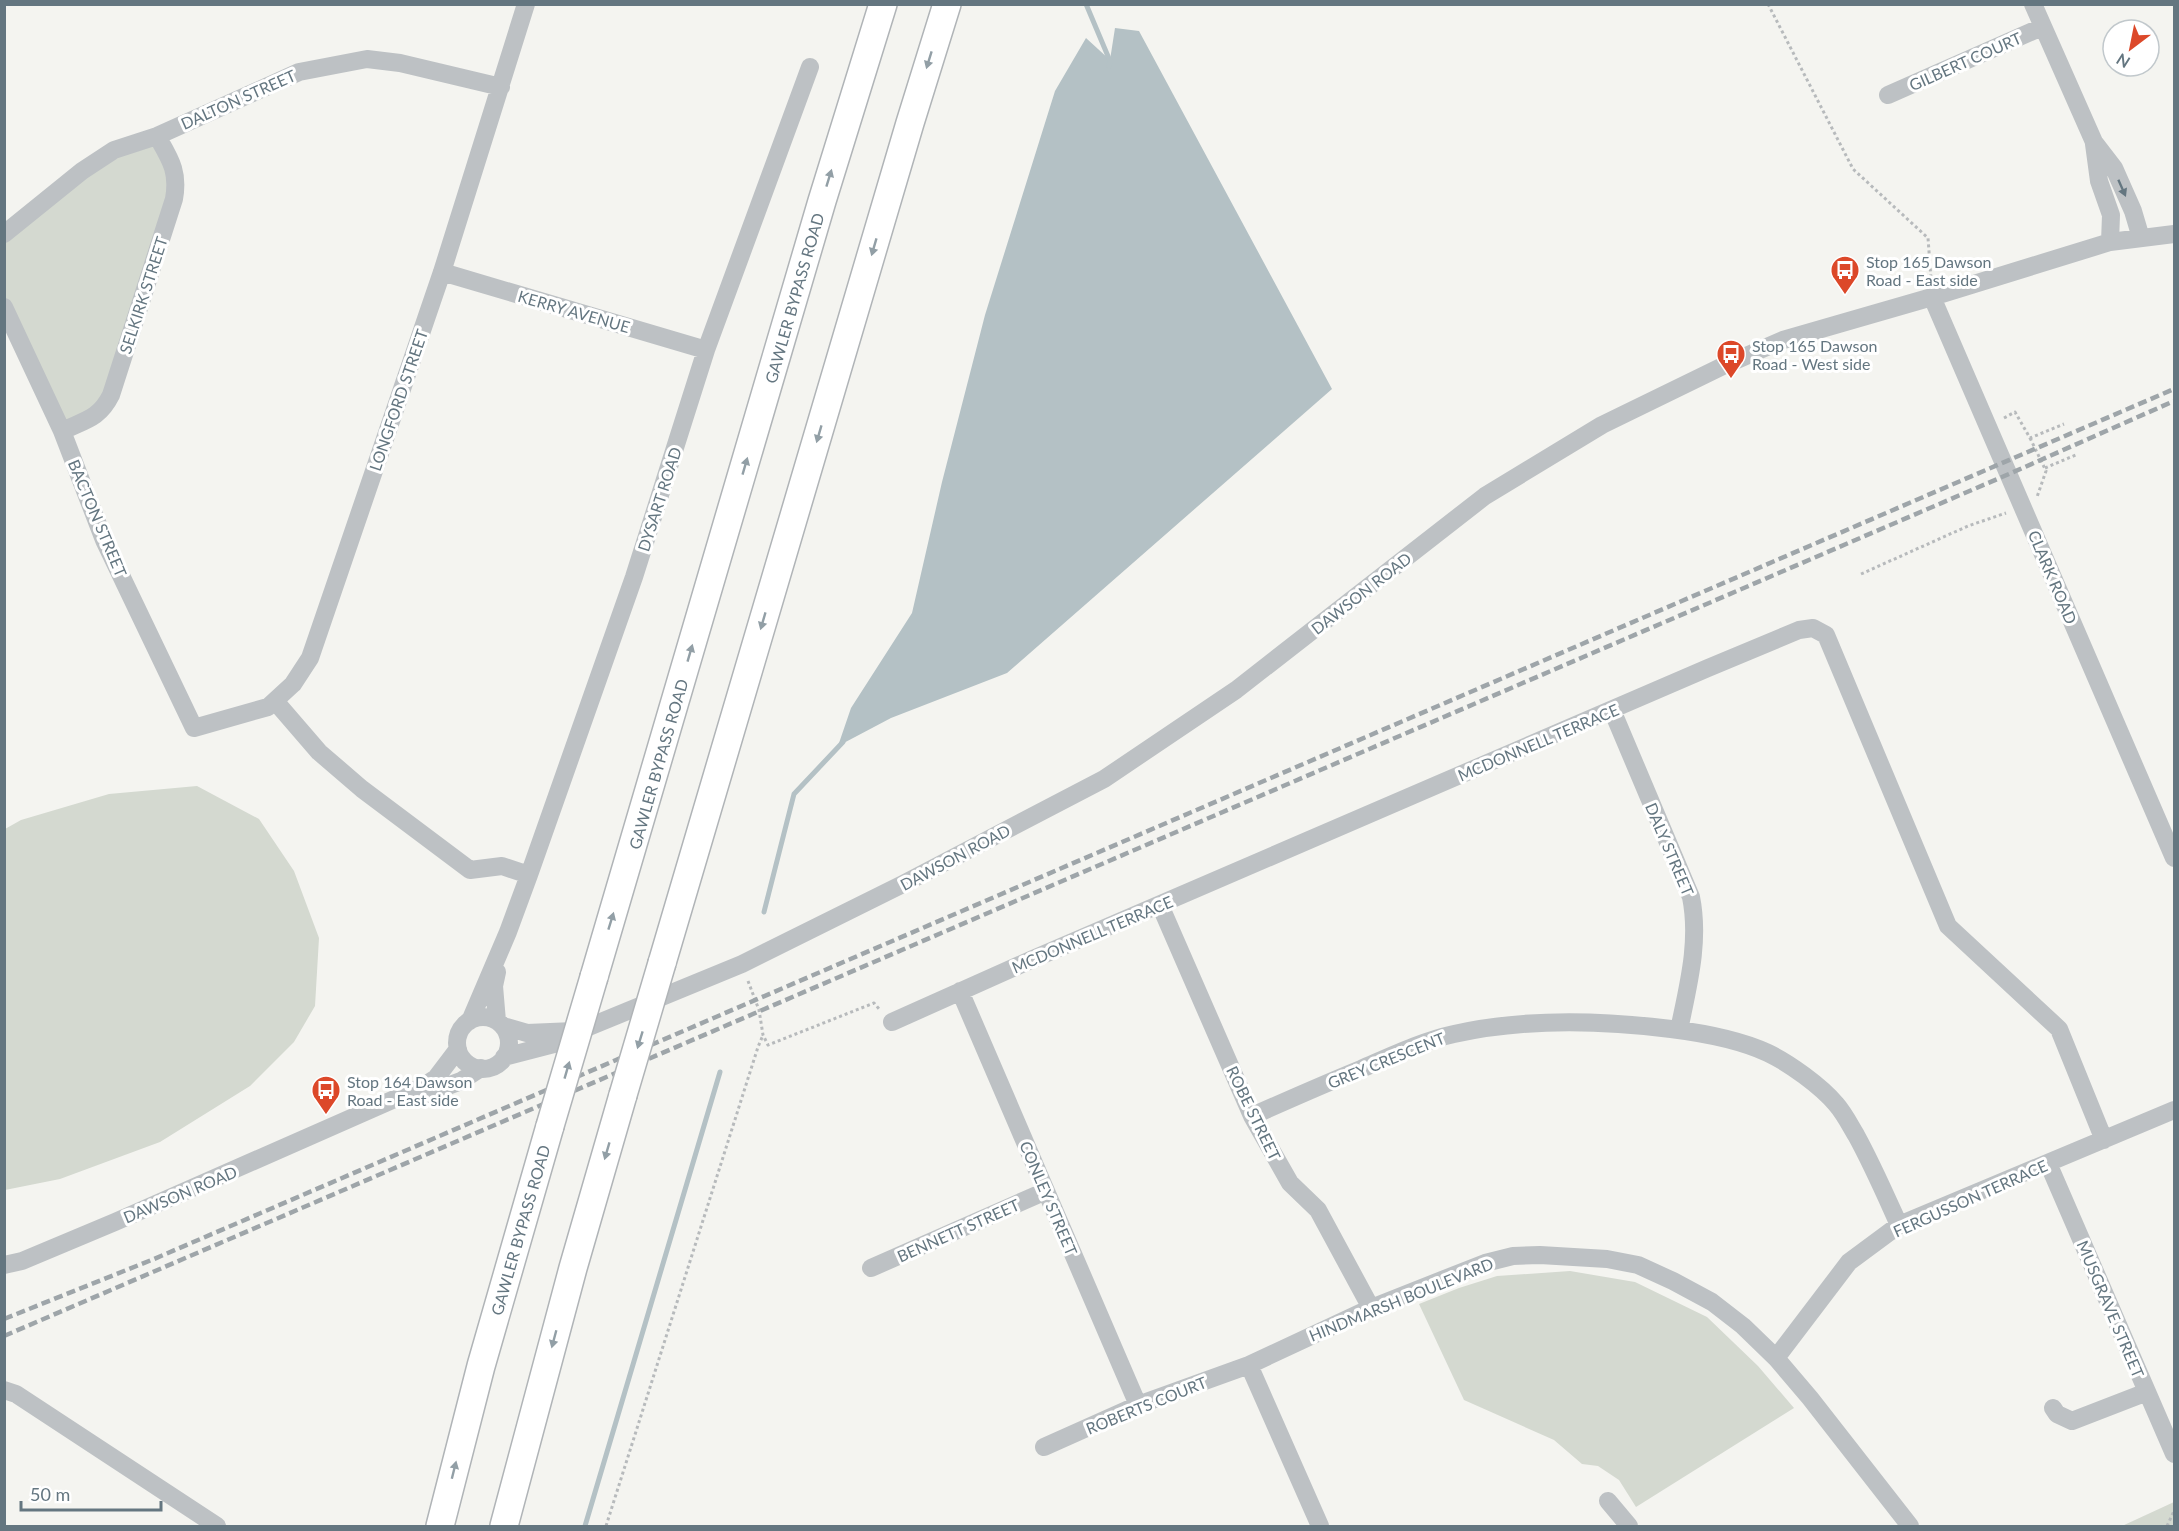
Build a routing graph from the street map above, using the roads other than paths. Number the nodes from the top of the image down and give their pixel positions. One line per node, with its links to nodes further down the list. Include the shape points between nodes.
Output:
1 (526, 4): 7 (street, LONGFORD STREET)
2 (884, 4): 56 (highway, GAWLER BYPASS ROAD, one-way to 2, bridge, via 484,1355 550,1126)
3 (947, 4): 57 (highway, one-way to 57, bridge, via 623,1095)
4 (2033, 4): 5 (street)
5 (2042, 27): 8 (street, GILBERT COURT); 10 (street)
6 (810, 67): 18 (street, DYSART ROAD)
7 (501, 87): 9 (street, DALTON STREET, via 432,69 367,59 299,72); 15 (street, LONGFORD STREET)
8 (1888, 95)
9 (157, 136): 11 (street, DALTON STREET, via 114,150); 19 (street, SELKIRK STREET, via 174,169 174,199 111,395 96,416)
10 (2094, 142): 13 (street, one-way to 13, via 2114,168); 14 (street, via 2099,181 2111,215)
11 (4, 234)
12 (2175, 234): 13 (street, DAWSON ROAD)
13 (2141, 238): 14 (street, DAWSON ROAD)
14 (2110, 242): 16 (street, DAWSON ROAD)
15 (442, 272): 18 (street, KERRY AVENUE); 20 (street, LONGFORD STREET, via 310,658 293,684)
16 (1932, 297): 23 (street, CLARK ROAD, via 1987,402 1988,425); 32 (street, DAWSON ROAD, via 1783,340 1602,425 1485,496 1236,690 1104,779 742,964)
17 (4, 307): 19 (street, BACTON STREET)
18 (706, 350): 24 (street, DYSART ROAD, via 634,577)
19 (62, 431): 22 (street, BACTON STREET, via 104,540)
20 (275, 701): 22 (street, LONGFORD STREET, via 268,707); 24 (street, via 320,752 362,789 471,870 502,866)
21 (1612, 710): 25 (street, MCDONNELL TERRACE); 31 (street, DALY STREET, via 1691,897 1695,941); 39 (street, MCDONNELL TERRACE, via 1799,630 1813,627 1823,632 1948,926 2059,1029)
22 (194, 728)
23 (2175, 858)
24 (529, 875): 26 (street, DYSART ROAD)
25 (1160, 905): 27 (street, MCDONNELL TERRACE); 37 (street, ROBE STREET)
26 (508, 932): 28 (street, DYSART ROAD); 30 (street, DYSART ROAD, via 494,986)
27 (960, 992): 29 (street, MCDONNELL TERRACE); 41 (street, CONLEY STREET)
28 (470, 1021): 30 (street, via 489,1018); 33 (street, via 460,1031)
29 (892, 1022)
30 (500, 1024): 32 (street, DAWSON ROAD, via 527,1033); 34 (street, via 509,1039)
31 (1679, 1030): 37 (street, GREY CRESCENT, via 1626,1023 1559,1021 1453,1034 1407,1049); 42 (street, GREY CRESCENT, via 1767,1052 1825,1093 1838,1105 1868,1158)
32 (579, 1031): 34 (street, DAWSON ROAD, via 554,1044)
33 (458, 1050): 35 (street, via 466,1062); 38 (street, DAWSON ROAD, via 436,1078 424,1086)
34 (504, 1057): 35 (street, via 493,1066)
35 (481, 1068): 38 (street, DAWSON ROAD, via 460,1081)
36 (2175, 1110): 39 (street, FERGUSSON TERRACE)
37 (1252, 1116): 45 (street, ROBE STREET, via 1290,1183 1318,1210)
38 (354, 1119): 43 (street, DAWSON ROAD, via 22,1261)
39 (2104, 1140): 40 (street, FERGUSSON TERRACE)
40 (2048, 1163): 42 (street, FERGUSSON TERRACE); 49 (street, MUSGRAVE STREET)
41 (1046, 1191): 44 (street, BENNETT STREET); 50 (street, CONLEY STREET)
42 (1899, 1225): 46 (street, FERGUSSON TERRACE, via 1849,1262)
43 (4, 1265)
44 (871, 1268)
45 (1371, 1308): 46 (street, HINDMARSH BOULEVARD, via 1476,1266 1513,1256 1608,1259 1638,1265 1712,1302); 47 (street, HINDMARSH BOULEVARD)
46 (1776, 1358): 60 (street, HINDMARSH BOULEVARD)
47 (1249, 1365): 50 (street, ROBERTS COURT); 58 (street)
48 (4, 1390): 55 (street, via 16,1394)
49 (2147, 1392): 51 (street, via 2072,1421); 53 (street, MUSGRAVE STREET)
50 (1138, 1405): 52 (street, ROBERTS COURT)
51 (2053, 1408)
52 (1044, 1447)
53 (2175, 1454)
54 (1608, 1501): 59 (street)
55 (217, 1527)
56 (440, 1527)
57 (504, 1527)
58 (1320, 1527)
59 (1629, 1527)
60 (1910, 1527)

